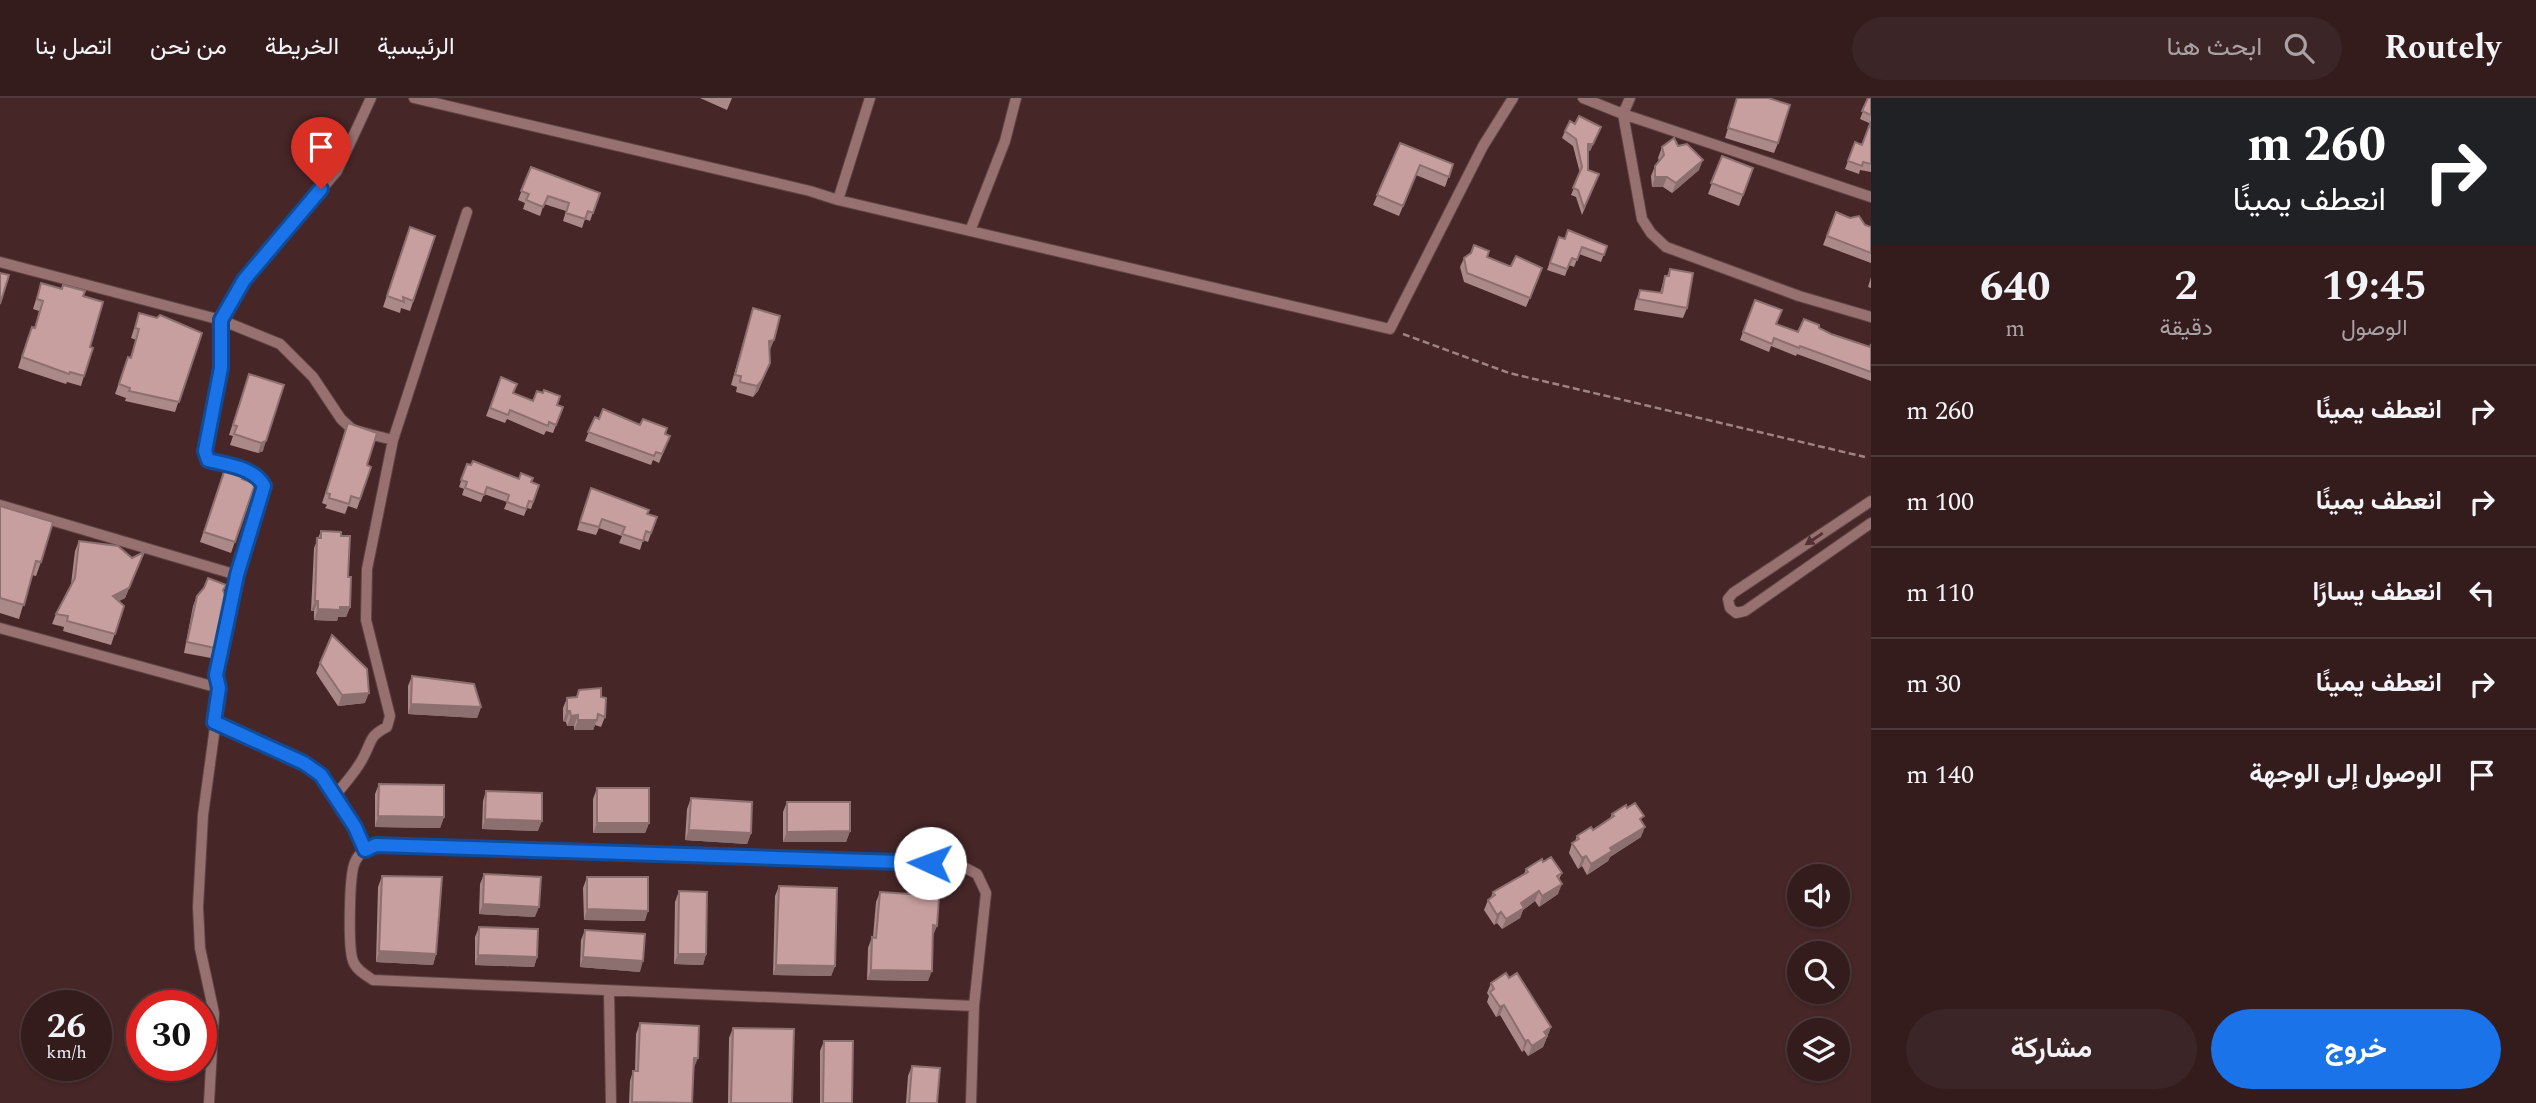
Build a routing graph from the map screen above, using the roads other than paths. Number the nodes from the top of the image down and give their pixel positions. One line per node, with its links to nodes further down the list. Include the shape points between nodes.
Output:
1 (371, 98): 15 (street, via 337,171 244,280)
2 (414, 98): 10 (street)
3 (870, 98): 10 (street)
4 (1017, 98): 12 (street)
5 (1514, 98): 12 (street, via 1483,146 1390,329)
6 (1583, 98): 8 (street)
7 (1630, 98): 8 (street)
8 (1623, 114): 9 (street); 14 (street, via 1642,219 1666,247)
9 (1871, 197)
10 (838, 200): 12 (street)
11 (467, 212): 16 (street)
12 (970, 231)
13 (0, 262): 15 (street)
14 (1871, 317)
15 (221, 320): 16 (street, via 280,344 313,377 353,430); 20 (street, via 221,368 205,451 208,460 250,472 264,486)
16 (393, 440): 24 (street, via 367,569 366,620 390,716 387,727 369,741 364,756)
17 (1871, 501): 19 (street, one-way to 19, via 1733,593 1728,599 1730,608 1737,613 1745,611)
18 (0, 505): 20 (street)
19 (1871, 523)
20 (237, 575): 22 (street, via 216,675)
21 (0, 628): 22 (street)
22 (219, 688): 23 (street)
23 (214, 722): 24 (street, via 304,763 321,775); 28 (street, via 198,907 200,948 214,1013)
24 (334, 797): 25 (street)
25 (365, 850): 26 (street, via 351,873 351,951 354,964 373,980); 27 (street, via 376,845 957,864 977,874 986,893)
26 (609, 992): 27 (street); 29 (street)
27 (974, 1006): 30 (street)
28 (209, 1103)
29 (611, 1103)
30 (971, 1103)

